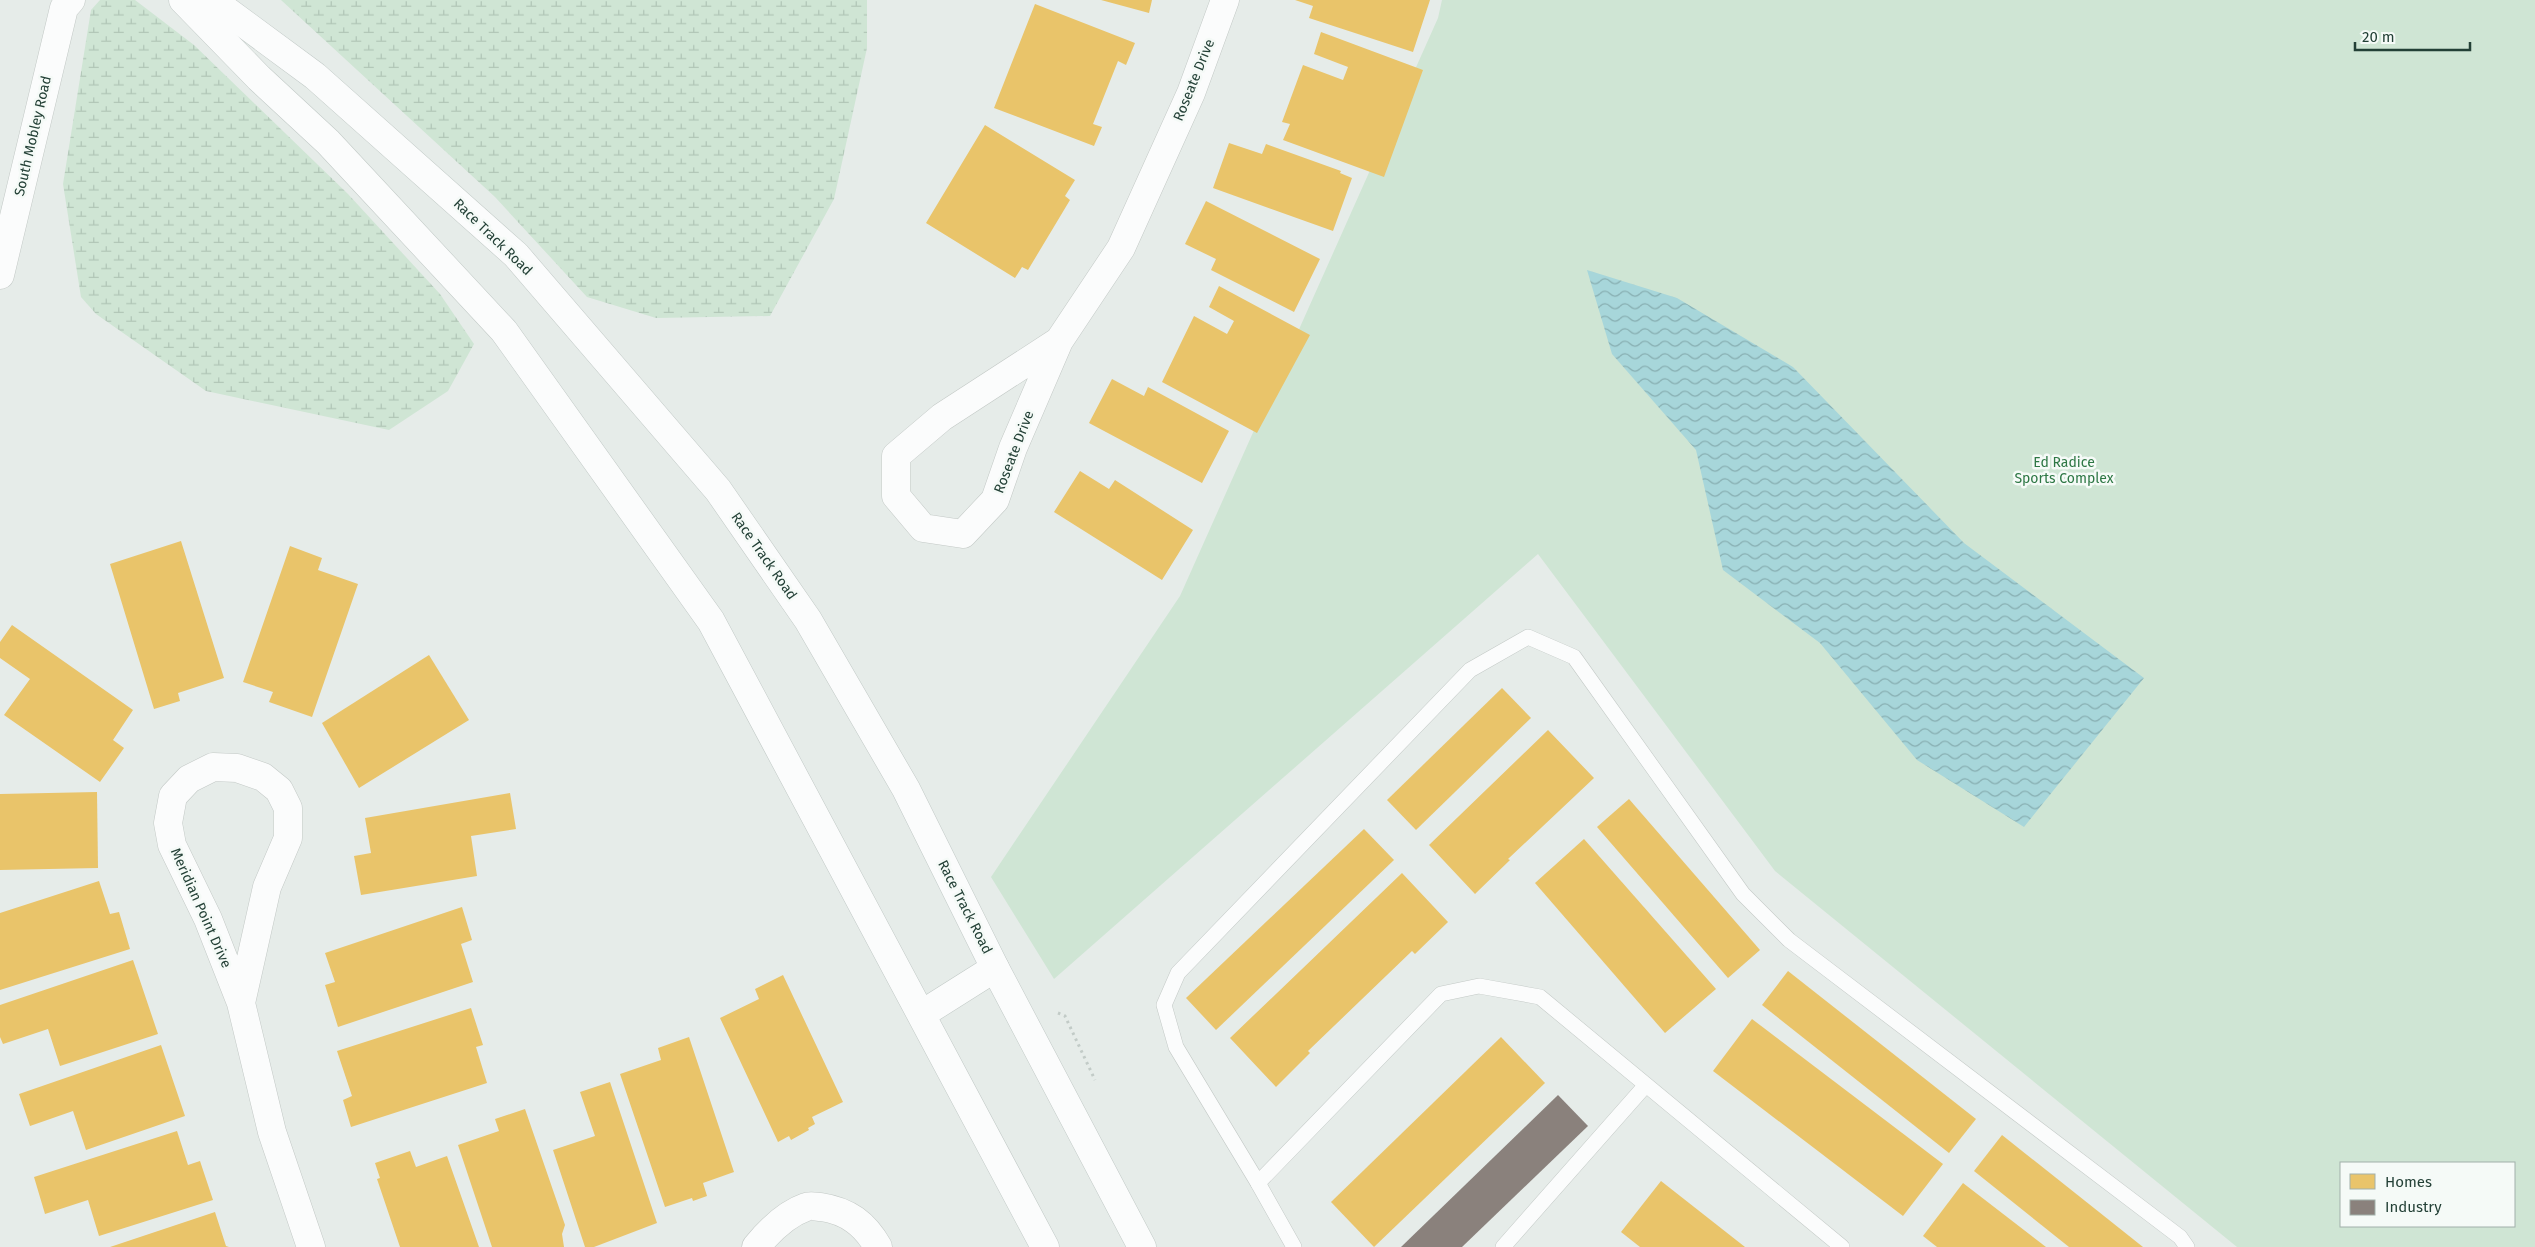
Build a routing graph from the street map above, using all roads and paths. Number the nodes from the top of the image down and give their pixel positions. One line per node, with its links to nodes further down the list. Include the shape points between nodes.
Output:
1 (71, 0): 5 (main road, South Mobley Road, via 64,8)
2 (183, 0): 9 (main road, via 259,78 328,142 516,347 712,621)
3 (212, 0): 7 (main road, Race Track Road, via 315,76 516,255 718,490 813,628 906,789)
4 (1225, 0): 6 (main road, Roseate Drive, via 1191,93 1120,248)
5 (0, 275)
6 (1059, 341): 6 (main road, Roseate Drive, via 942,417 896,456 896,496 923,528 963,534 995,500 1013,448)
7 (995, 968): 9 (main road); 16 (main road, Race Track Road)
8 (241, 1003): 8 (main road, Meridian Point Drive, via 208,919 172,845 168,823 173,796 189,779 213,767 237,768 263,776 279,790 288,808 288,838 267,887); 12 (main road, Meridian Point Drive, via 272,1132)
9 (922, 1014): 15 (main road)
10 (1645, 1086): 11 (lane, via 1540,997 1479,986 1441,994); 18 (lane); 19 (lane)
11 (1258, 1183): 17 (lane); 20 (lane, via 1176,1047 1164,1005 1178,973 1470,670 1528,637 1574,657 1743,894 1789,940 2180,1237)
12 (312, 1247)
13 (756, 1247): 14 (main road, via 772,1228 808,1206 836,1209 855,1218)
14 (878, 1247)
15 (1045, 1247)
16 (1142, 1247)
17 (1294, 1247)
18 (1503, 1247)
19 (1842, 1247)
20 (2187, 1247)

